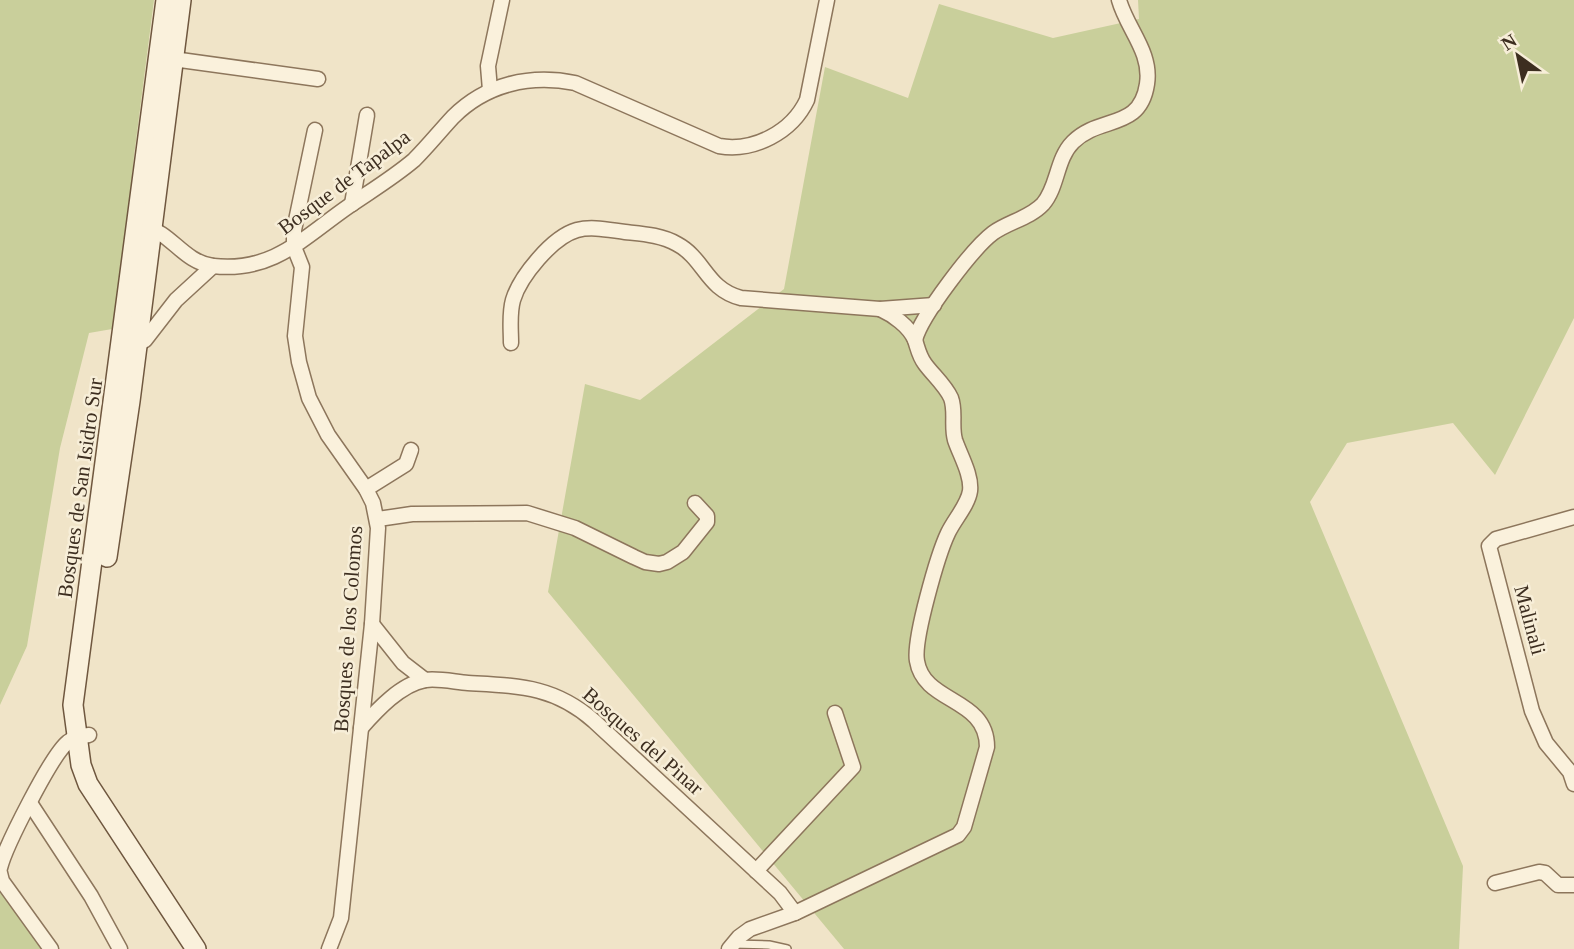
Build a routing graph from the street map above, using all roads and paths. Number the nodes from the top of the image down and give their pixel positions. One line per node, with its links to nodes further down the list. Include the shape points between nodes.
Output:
1 (166, 0): 12 (main road, Bosques de San Isidro Sur)
2 (181, 0): 6 (main road, Bosques de San Isidro Sur)
3 (502, 0): 8 (street, via 488,66)
4 (827, 0): 8 (street, Bosque de Tapalpa, via 807,100 791,124 757,143 719,146 575,83 536,79)
5 (1119, 0): 15 (street, via 1148,65 1140,105 1129,117 1094,129 1074,142 1062,158 1044,203 984,240)
6 (173, 59): 7 (street); 12 (main road, Bosques de San Isidro Sur)
7 (318, 79)
8 (490, 90): 11 (street, Bosque de Tapalpa, via 454,116 407,165)
9 (367, 115): 11 (street)
10 (315, 130): 13 (street, Bosques de los Colomos)
11 (352, 204): 13 (street, Bosque de Tapalpa)
12 (143, 226): 14 (street, via 189,257); 19 (main road, Bosques de San Isidro Sur)
13 (294, 247): 14 (street, Bosque de Tapalpa, via 249,265); 21 (street, Bosques de los Colomos, via 302,267 295,336 303,381 328,435)
14 (213, 266): 19 (street, via 187,288 150,334)
15 (933, 305): 16 (street); 17 (street)
16 (880, 309): 17 (street); 18 (street, via 732,296 716,286 680,245 653,235 589,228 557,241 518,286 511,306)
17 (915, 340): 36 (street, via 923,362 952,400 954,434 970,489 944,542 920,628 917,664 934,688 976,716 986,733 987,747 958,835)
18 (511, 343)
19 (129, 346): 29 (main road, Bosques de San Isidro Sur, via 74,686 73,705)
20 (411, 450): 21 (street, via 406,464)
21 (366, 489): 24 (street, Bosques de los Colomos)
22 (695, 503): 24 (street, via 707,522 683,552 659,564 634,557 575,527 527,513 412,514)
23 (1574, 517): 30 (street, Malinali, via 1496,539 1489,547 1532,710 1546,743)
24 (378, 519): 25 (street, Bosques de los Colomos)
25 (372, 624): 26 (street, via 403,663); 28 (street, Bosques de los Colomos)
26 (425, 680): 28 (street, via 391,698); 33 (street, Bosques del Pinar, via 530,687 570,703)
27 (835, 713): 33 (street, via 853,767)
28 (361, 728): 42 (street, Bosques de los Colomos, via 341,918)
29 (83, 736): 31 (street, via 62,747); 40 (main road, Bosques de San Isidro Sur, via 88,784); 41 (main road, Bosques de San Isidro Sur, via 106,791)
30 (1573, 775)
31 (30, 803): 32 (street); 39 (street, via 92,896)
32 (0, 871): 38 (street, via 2,881)
33 (756, 871): 36 (street, Bosques del Pinar)
34 (1495, 883): 35 (street, via 1539,872 1558,885)
35 (1574, 886)
36 (795, 913): 37 (street, via 750,929)
37 (731, 947): 43 (lane)
38 (51, 949)
39 (120, 949)
40 (196, 949)
41 (208, 949)
42 (329, 949)
43 (787, 949)

